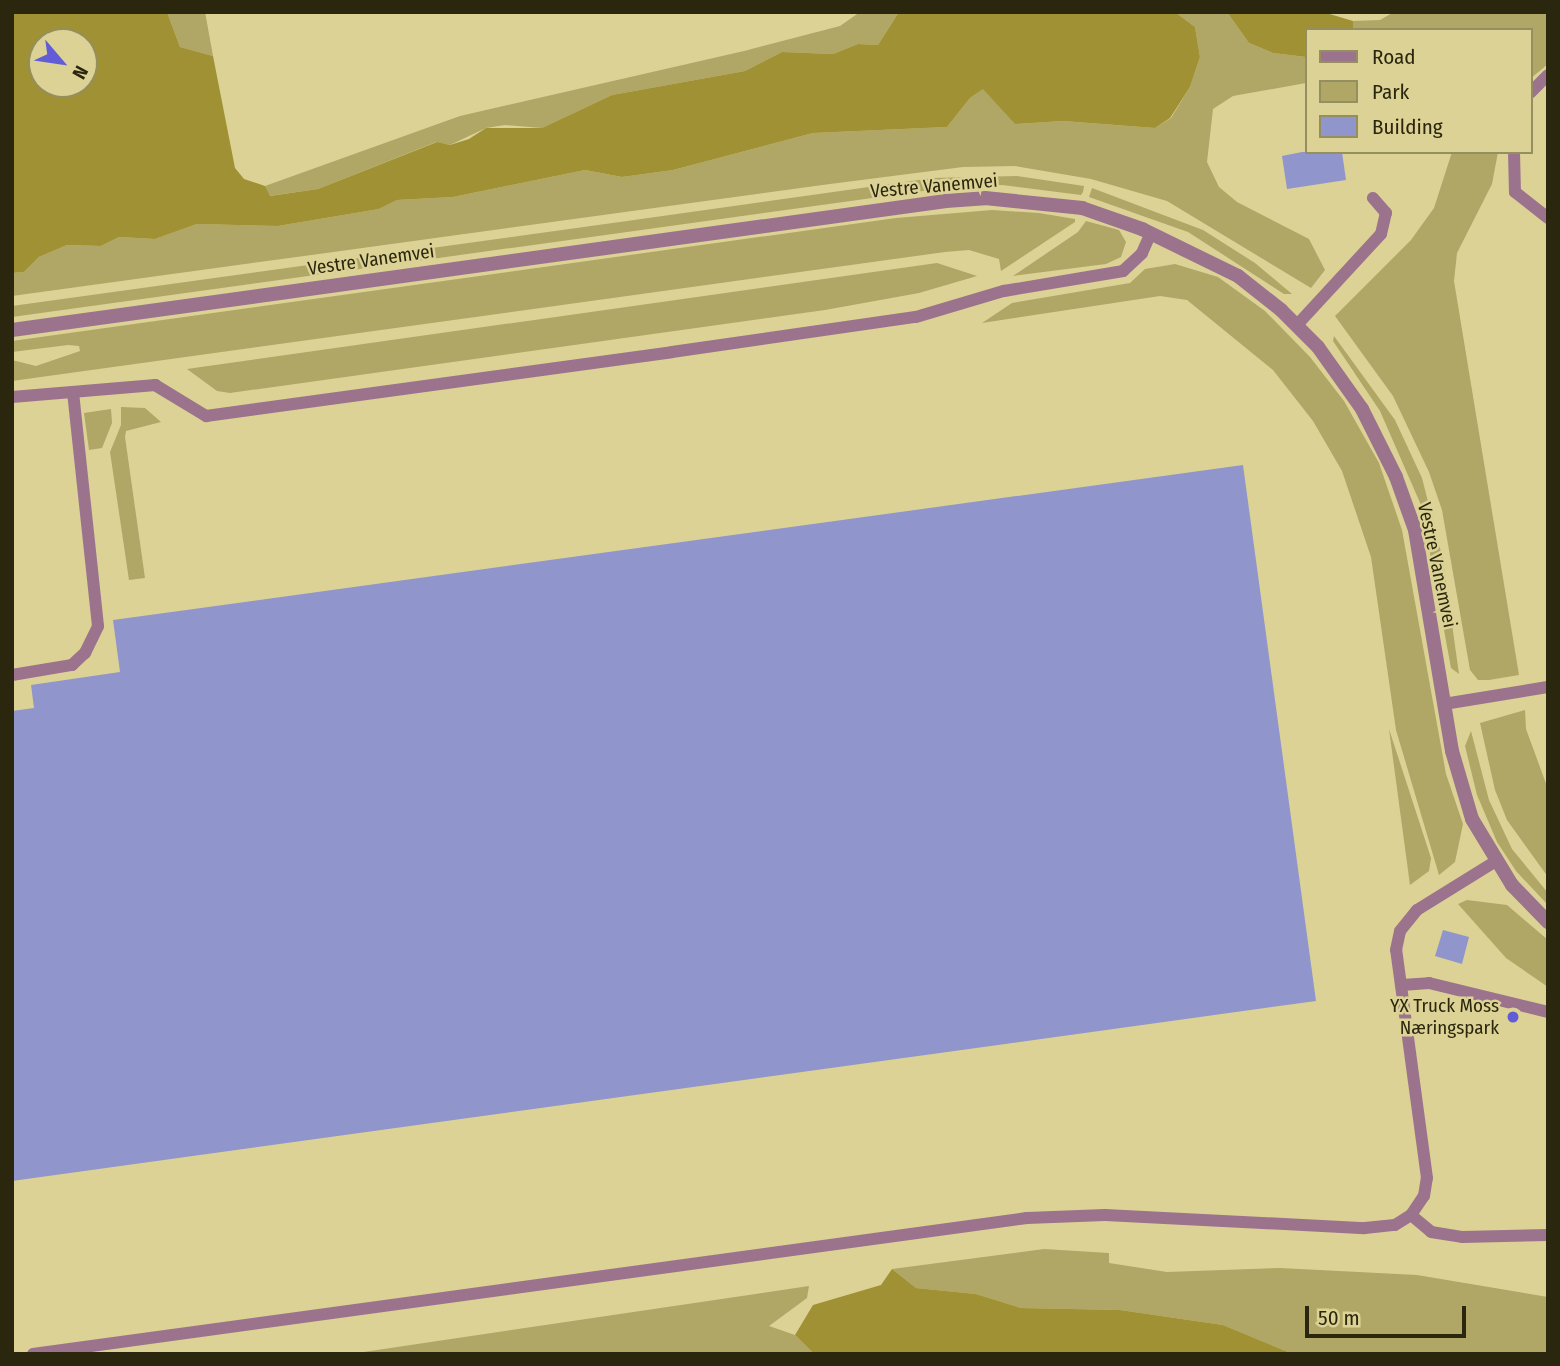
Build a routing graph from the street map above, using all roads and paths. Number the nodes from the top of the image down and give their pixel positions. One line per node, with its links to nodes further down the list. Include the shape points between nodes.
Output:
1 (1548, 75): 2 (lane)
2 (1532, 91)
3 (1514, 154): 5 (lane, via 1515,192)
4 (1373, 198): 7 (lane, via 1386,213 1381,234)
5 (1548, 218)
6 (1151, 233): 7 (street, Vestre Vanemvei, via 1238,276); 8 (street, Vestre Vanemvei, via 1082,208 996,198 946,201); 9 (lane, via 1142,253 1123,271 1004,290 916,317 206,416 155,385)
7 (1297, 325): 13 (street, Vestre Vanemvei, via 1362,409 1401,488 1415,530)
8 (12, 330)
9 (73, 393): 10 (lane); 11 (lane, via 98,626 85,653 72,665)
10 (12, 397)
11 (12, 675)
12 (1548, 687): 13 (lane)
13 (1444, 704): 14 (street, Vestre Vanemvei, via 1461,787 1472,819)
14 (1496, 861): 15 (street, Vestre Vanemvei); 16 (lane, via 1418,910 1400,931 1396,950)
15 (1548, 922)
16 (1402, 985): 17 (lane, via 1429,983); 18 (lane, via 1426,1178 1423,1196)
17 (1548, 1012)
18 (1411, 1215): 19 (lane, via 1431,1232 1462,1237); 20 (lane, via 1395,1225 1364,1228 1105,1215 1027,1218)
19 (1548, 1235)
20 (33, 1354)

